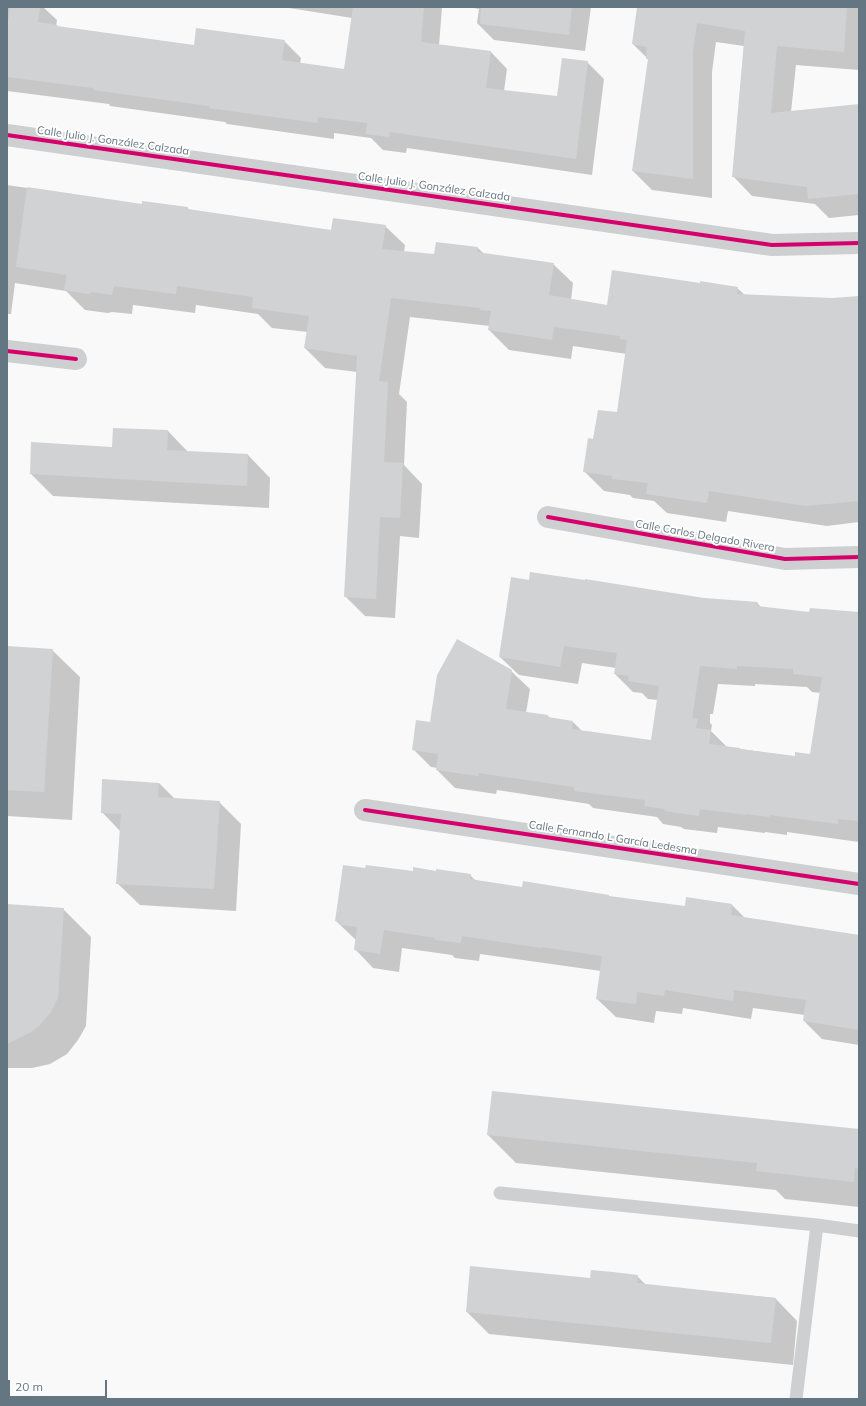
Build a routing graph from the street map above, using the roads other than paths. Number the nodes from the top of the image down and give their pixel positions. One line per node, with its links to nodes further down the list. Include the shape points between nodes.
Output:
1 (7, 135): 2 (street, Calle Julio J. González Calzada, via 772,244)
2 (859, 243)
3 (7, 351): 4 (street)
4 (76, 359)
5 (548, 517): 6 (street, Calle Carlos Delgado Rivera, via 785,559)
6 (859, 557)
7 (365, 810): 8 (street, Calle Fernando L García Ledesma)
8 (859, 884)
9 (500, 1192): 10 (lane)
10 (817, 1225): 11 (lane); 12 (lane)
11 (859, 1231)
12 (796, 1399)

